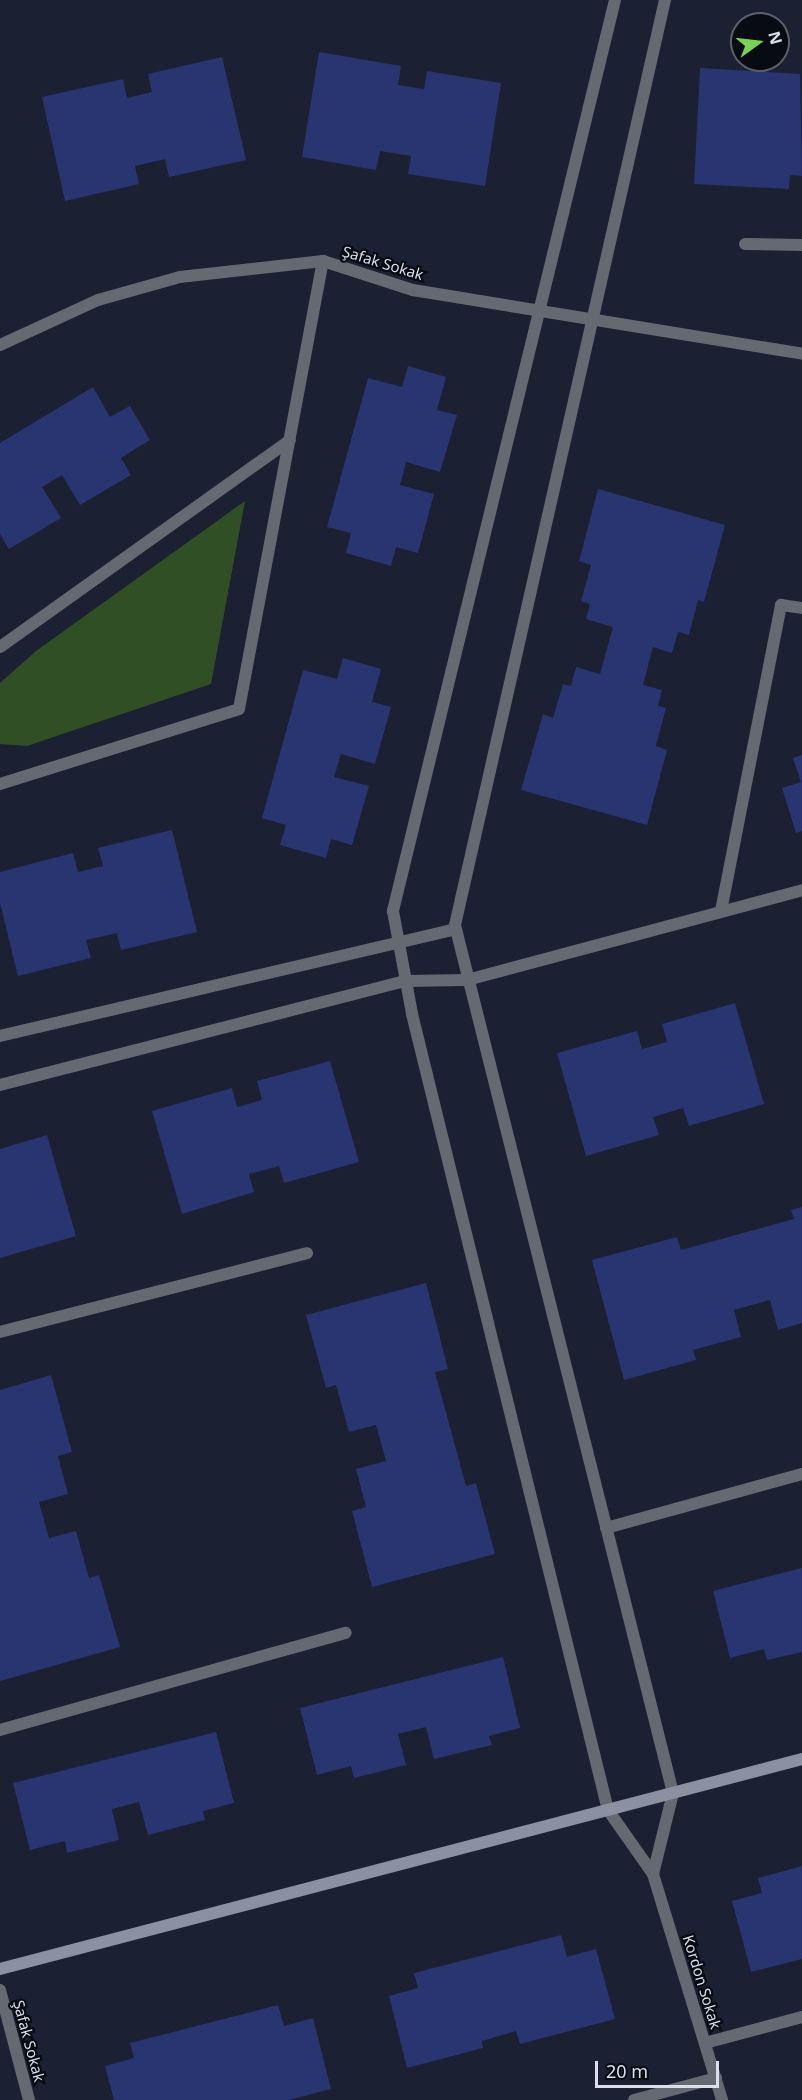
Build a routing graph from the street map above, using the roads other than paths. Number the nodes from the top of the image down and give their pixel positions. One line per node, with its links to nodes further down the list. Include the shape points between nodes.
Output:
1 (615, 0): 6 (street)
2 (665, 0): 7 (street)
3 (745, 244): 4 (street)
4 (802, 245)
5 (323, 261): 6 (street, Şafak Sokak, via 413,290); 8 (street, Şafak Sokak, via 180,277 98,300); 10 (street)
6 (542, 309): 7 (street, Şafak Sokak); 17 (street, via 393,911)
7 (591, 316): 9 (street, Şafak Sokak); 16 (street, via 462,882)
8 (0, 345)
9 (802, 354)
10 (290, 440): 12 (street); 13 (street, via 239,709)
11 (802, 608): 15 (street, via 781,605)
12 (0, 647)
13 (0, 784)
14 (802, 890): 15 (street)
15 (721, 911): 18 (street)
16 (455, 929): 17 (street); 18 (street)
17 (399, 940): 19 (street); 20 (street)
18 (467, 980): 19 (street); 25 (street)
19 (405, 981): 21 (street); 30 (street)
20 (0, 1036)
21 (0, 1084)
22 (307, 1253): 23 (street)
23 (0, 1332)
24 (802, 1474): 25 (street)
25 (606, 1528): 29 (street)
26 (346, 1633): 27 (street)
27 (0, 1730)
28 (802, 1760): 29 (street)
29 (672, 1793): 30 (street); 31 (street)
30 (608, 1810): 31 (street); 32 (street)
31 (653, 1874): 35 (street, Kordon Sokak)
32 (0, 1970)
33 (0, 1990): 37 (street, Şafak Sokak)
34 (802, 2017): 35 (street)
35 (705, 2043): 36 (street, Kordon Sokak)
36 (716, 2078): 38 (street); 39 (street, Kordon Sokak)
37 (29, 2100)
38 (634, 2100)
39 (722, 2100)

